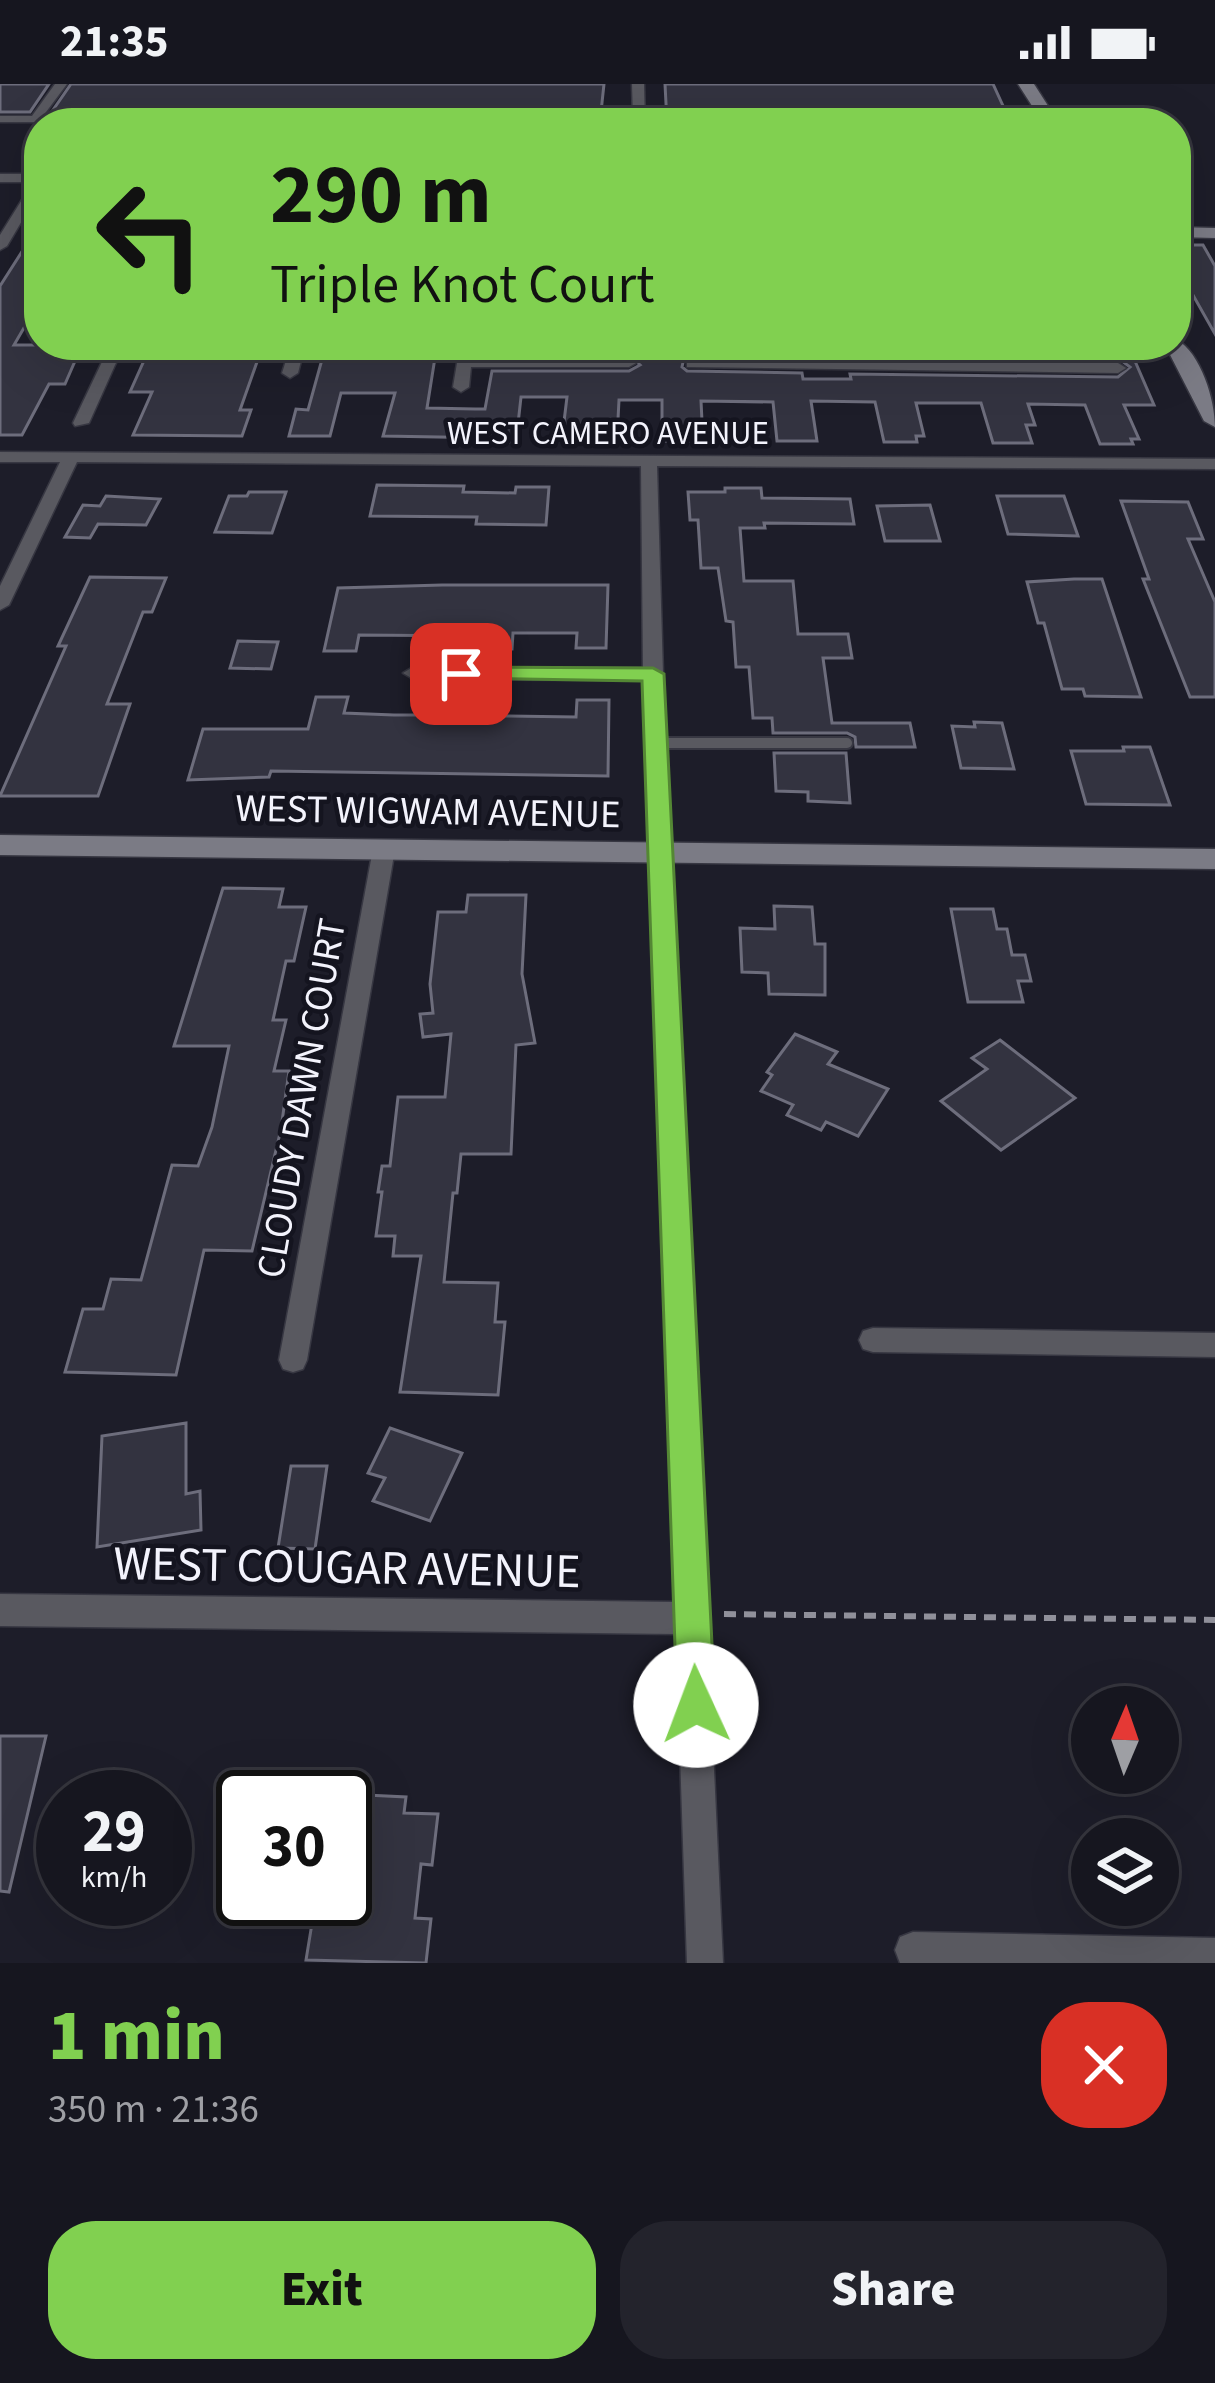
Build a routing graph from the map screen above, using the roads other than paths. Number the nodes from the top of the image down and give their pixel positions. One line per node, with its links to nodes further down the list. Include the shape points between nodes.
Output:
1 (7, 223): 2 (street)
2 (0, 246)
3 (110, 360): 16 (street)
4 (294, 360): 13 (street)
5 (465, 360): 14 (street)
6 (575, 360): 9 (street)
7 (827, 360): 11 (street)
8 (1183, 360): 15 (street)
9 (629, 363)
10 (692, 364): 11 (street)
11 (828, 365): 12 (street)
12 (1118, 368)
13 (290, 373)
14 (461, 387)
15 (1215, 421)
16 (81, 423)
17 (0, 457): 18 (street, WEST CAMERO AVENUE)
18 (71, 457): 19 (street, WEST CAMERO AVENUE); 21 (street)
19 (649, 462): 20 (street, WEST CAMERO AVENUE); 23 (street)
20 (1215, 464)
21 (0, 605)
22 (413, 673): 23 (street)
23 (653, 674): 24 (street)
24 (659, 743): 25 (lane); 28 (street)
25 (847, 743)
26 (0, 845): 27 (street, WEST WIGWAM AVENUE)
27 (384, 849): 28 (street, WEST WIGWAM AVENUE); 32 (street, CLOUDY DAWN COURT)
28 (663, 852): 29 (street, WEST WIGWAM AVENUE); 34 (street)
29 (1215, 859)
30 (873, 1340): 31 (street)
31 (1215, 1345)
32 (293, 1360)
33 (0, 1610): 34 (street, WEST COUGAR AVENUE)
34 (708, 1616): 37 (street)
35 (913, 1950): 36 (street)
36 (1215, 1956)
37 (705, 1963)

